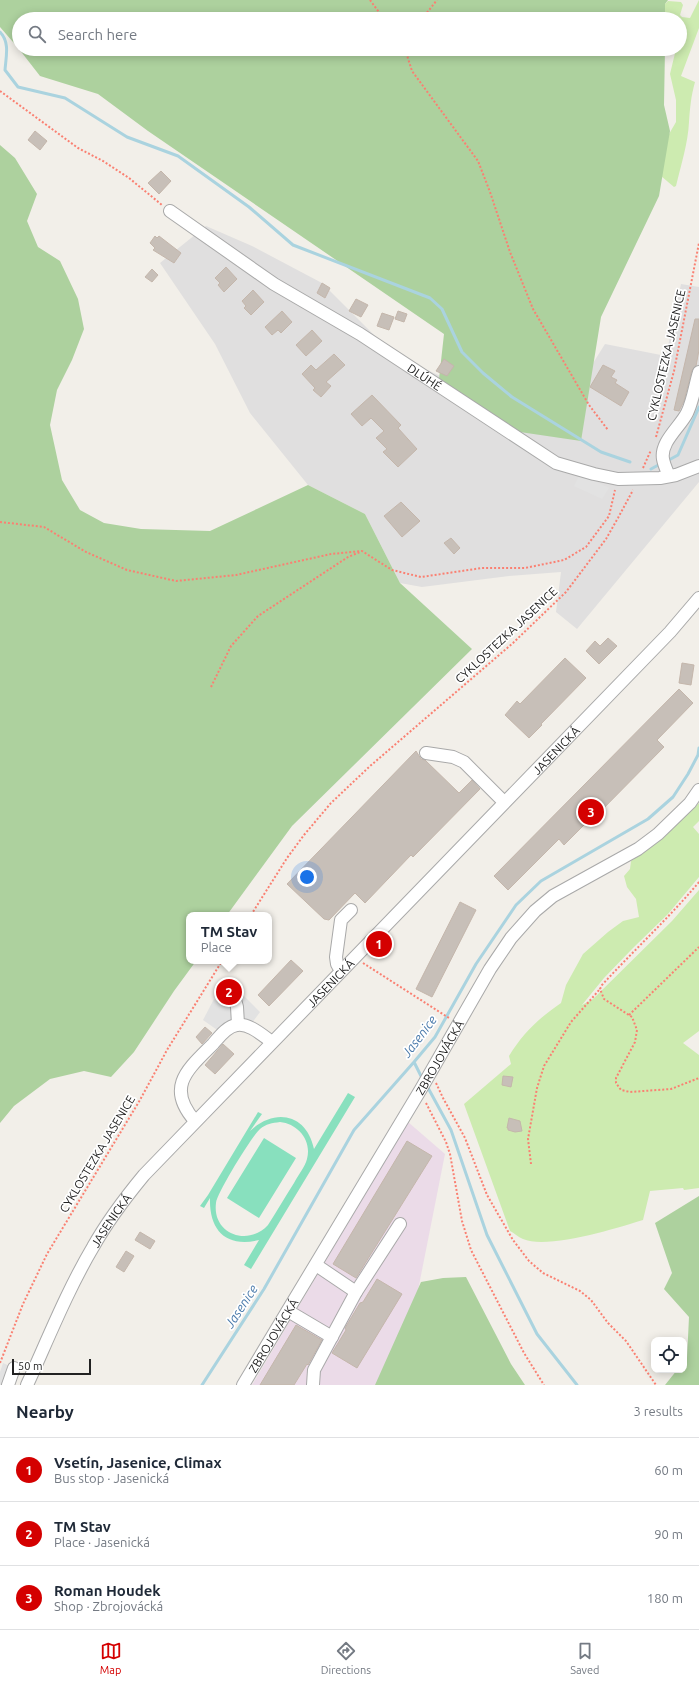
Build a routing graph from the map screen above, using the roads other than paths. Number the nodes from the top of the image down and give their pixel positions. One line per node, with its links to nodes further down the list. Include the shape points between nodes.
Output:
1 (170, 211): 4 (street, DLÚHÉ, via 274,284 360,334 556,463 618,479 638,479)
2 (699, 372): 4 (street, via 690,408 666,443 663,452)
3 (699, 466): 4 (street, DLÚHÉ)
4 (666, 468)
5 (699, 598): 8 (street, JASENICKÁ, via 670,632)
6 (426, 753): 8 (street, via 453,757 464,762)
7 (699, 790): 16 (street, ZBROJOVÁCKÁ, via 690,803 658,834 638,849 553,896 535,911 511,938)
8 (504, 802): 10 (street, JASENICKÁ)
9 (351, 910): 10 (street, via 341,920 336,957)
10 (341, 971): 13 (street, JASENICKÁ)
11 (235, 1000): 12 (street)
12 (238, 1024): 13 (street, via 249,1026); 14 (street, via 223,1034 189,1068 182,1081 184,1104)
13 (272, 1042): 14 (street, JASENICKÁ)
14 (195, 1121): 22 (street, JASENICKÁ, via 144,1175 116,1210 80,1271)
15 (400, 1224): 17 (street)
16 (316, 1265): 17 (street); 18 (street, ZBROJOVÁCKÁ)
17 (356, 1292): 19 (street)
18 (288, 1311): 19 (street); 23 (street, ZBROJOVÁCKÁ)
19 (332, 1337): 24 (street, via 314,1370)
20 (14, 1368): 21 (street)
21 (8, 1385)
22 (28, 1385)
23 (244, 1385)
24 (314, 1385)

